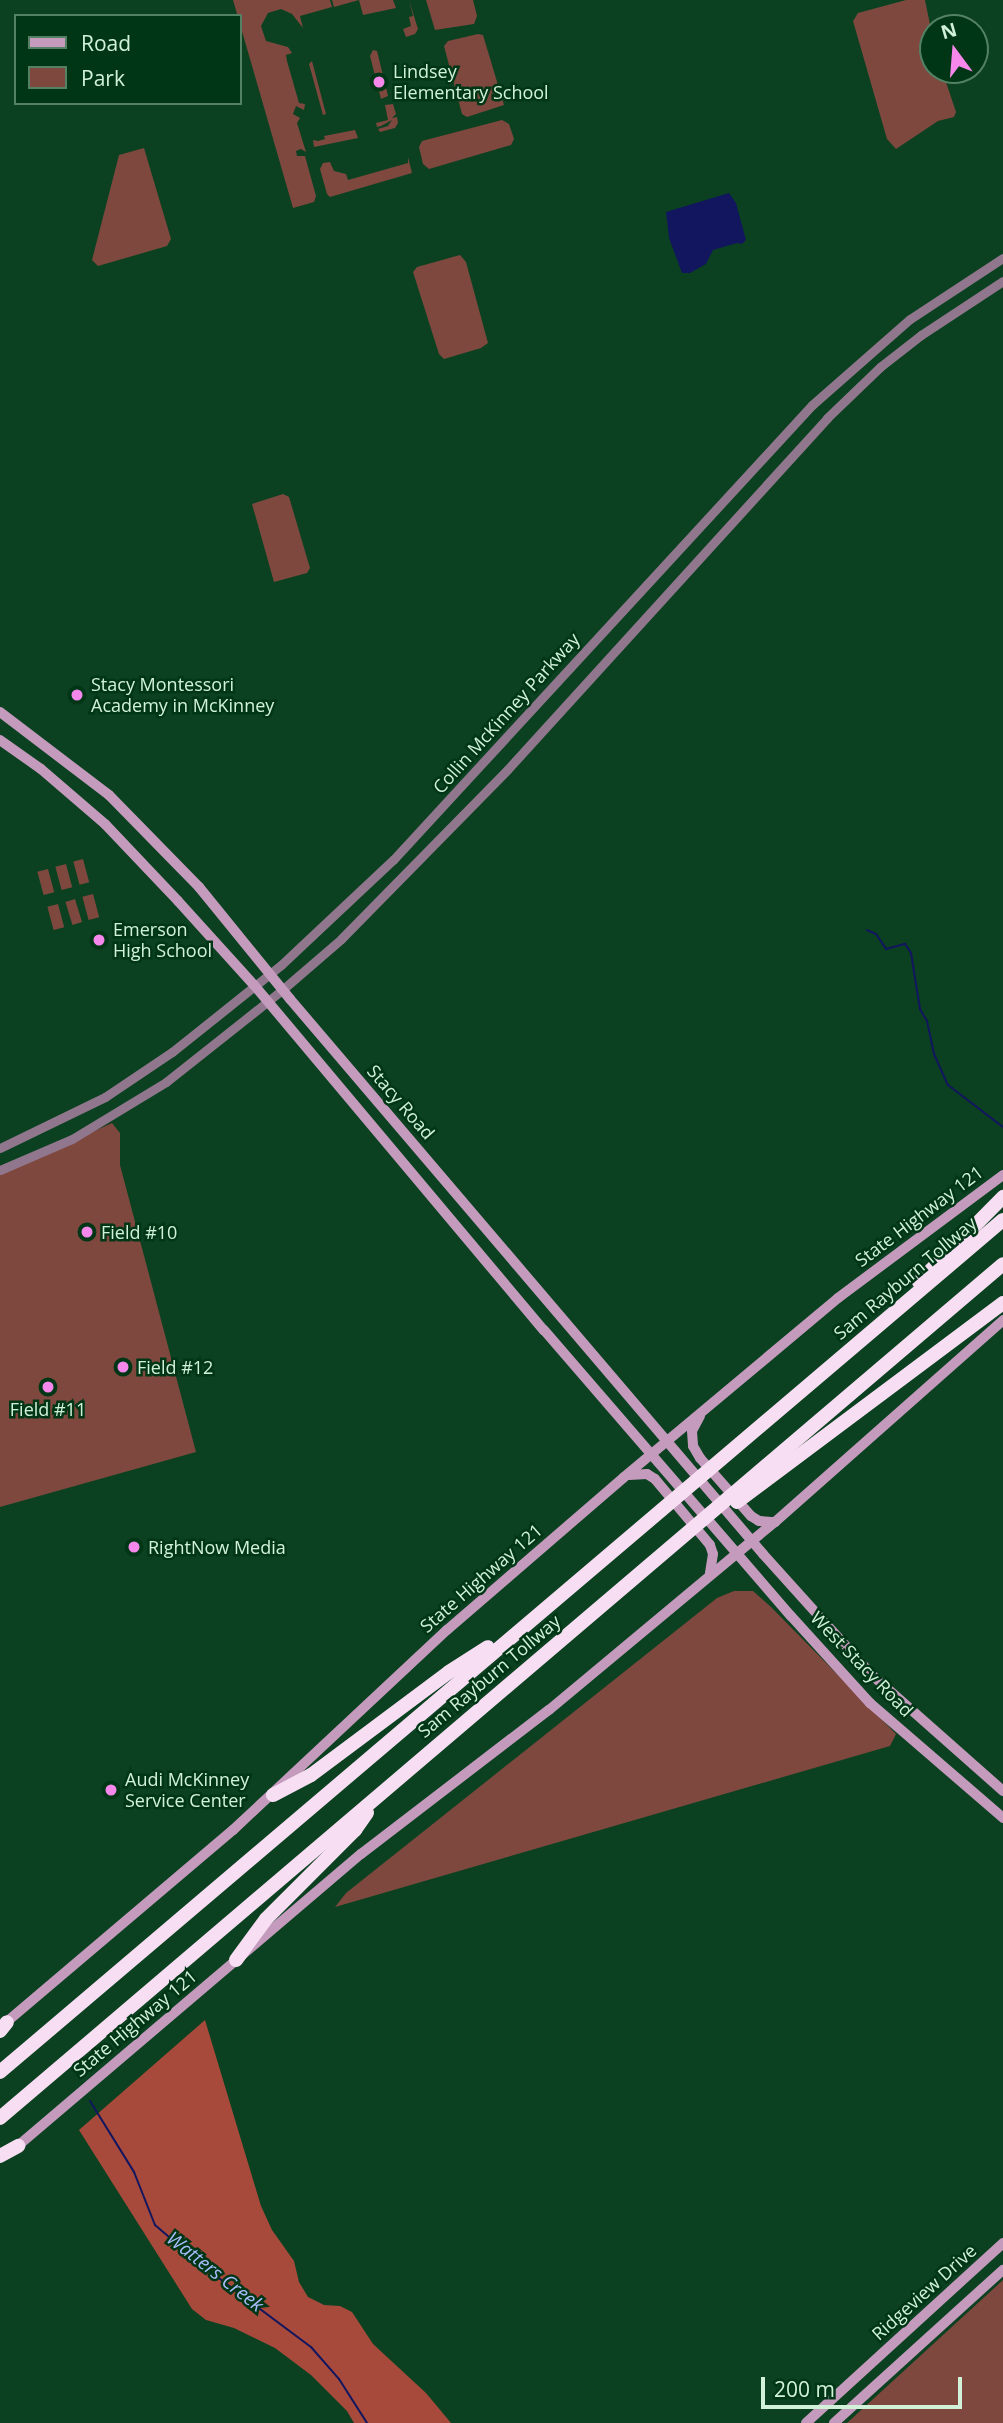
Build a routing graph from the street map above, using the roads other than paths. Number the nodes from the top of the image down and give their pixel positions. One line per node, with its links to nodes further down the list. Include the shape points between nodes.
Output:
1 (1003, 258): 5 (street, Collin McKinney Parkway, via 910,319 812,405 393,860)
2 (1003, 281): 7 (street, via 904,348 827,418 447,833 341,939)
3 (0, 712): 5 (main road, Stacy Road, via 109,795 199,887)
4 (0, 740): 6 (main road, Stacy Road, via 105,824)
5 (269, 973): 6 (street, Collin McKinney Parkway); 7 (main road, Stacy Road)
6 (254, 985): 8 (main road, Stacy Road); 9 (street, Collin McKinney Parkway, via 172,1052 105,1097)
7 (282, 990): 8 (street); 10 (main road, Stacy Road)
8 (268, 1002): 11 (street, via 166,1082 116,1114); 12 (main road, Stacy Road)
9 (0, 1148)
10 (428, 1161): 12 (main road); 21 (main road, Stacy Road)
11 (0, 1170)
12 (413, 1174): 22 (main road, Stacy Road)
13 (1003, 1175): 20 (main road, State Highway 121, via 838,1298)
14 (1003, 1196): 17 (highway, via 919,1281)
15 (1003, 1220): 17 (highway, Sam Rayburn Tollway)
16 (1003, 1264): 24 (highway, Sam Rayburn Tollway)
17 (910, 1299): 29 (highway, Sam Rayburn Tollway)
18 (1003, 1303): 24 (highway)
19 (1003, 1320): 25 (main road, State Highway 121)
20 (703, 1410): 21 (main road, State Highway 121); 25 (main road, via 692,1431 700,1458 751,1516)
21 (667, 1440): 22 (main road, State Highway 121); 26 (main road, Stacy Road)
22 (651, 1454): 23 (main road, State Highway 121); 27 (main road, Stacy Road)
23 (624, 1477): 28 (main road, via 638,1472 655,1479 710,1545); 36 (main road, State Highway 121, via 447,1630)
24 (750, 1486): 35 (highway, Sam Rayburn Tollway, via 685,1535)
25 (775, 1522): 26 (main road, State Highway 121)
26 (752, 1541): 27 (main road, State Highway 121); 31 (main road, West Stacy Road)
27 (737, 1553): 28 (main road, State Highway 121); 30 (main road, West Stacy Road)
28 (710, 1574): 38 (main road, State Highway 121, via 549,1710 361,1854)
29 (533, 1618): 36 (highway, via 449,1672 311,1776); 40 (highway, Sam Rayburn Tollway)
30 (820, 1646): 31 (main road, via 829,1646 853,1673); 34 (main road, West Stacy Road, via 870,1703)
31 (864, 1667): 32 (main road, West Stacy Road)
32 (987, 1777): 33 (main road, West Stacy Road); 34 (main road)
33 (1003, 1791)
34 (973, 1793): 37 (main road, West Stacy Road)
35 (380, 1794): 38 (highway, via 355,1830 266,1919); 41 (highway, Sam Rayburn Tollway)
36 (273, 1795): 39 (main road, State Highway 121)
37 (1003, 1818)
38 (236, 1961): 42 (main road, State Highway 121)
39 (2, 2027)
40 (0, 2072)
41 (0, 2118)
42 (18, 2146): 43 (highway); 44 (main road, State Highway 121)
43 (0, 2156)
44 (0, 2162)
45 (1003, 2243): 47 (main road, Ridgeview Drive)
46 (1003, 2270): 48 (main road, Ridgeview Drive)
47 (840, 2392): 48 (main road); 49 (main road, Ridgeview Drive)
48 (853, 2407): 50 (main road, Ridgeview Drive)
49 (806, 2423)
50 (834, 2423)

